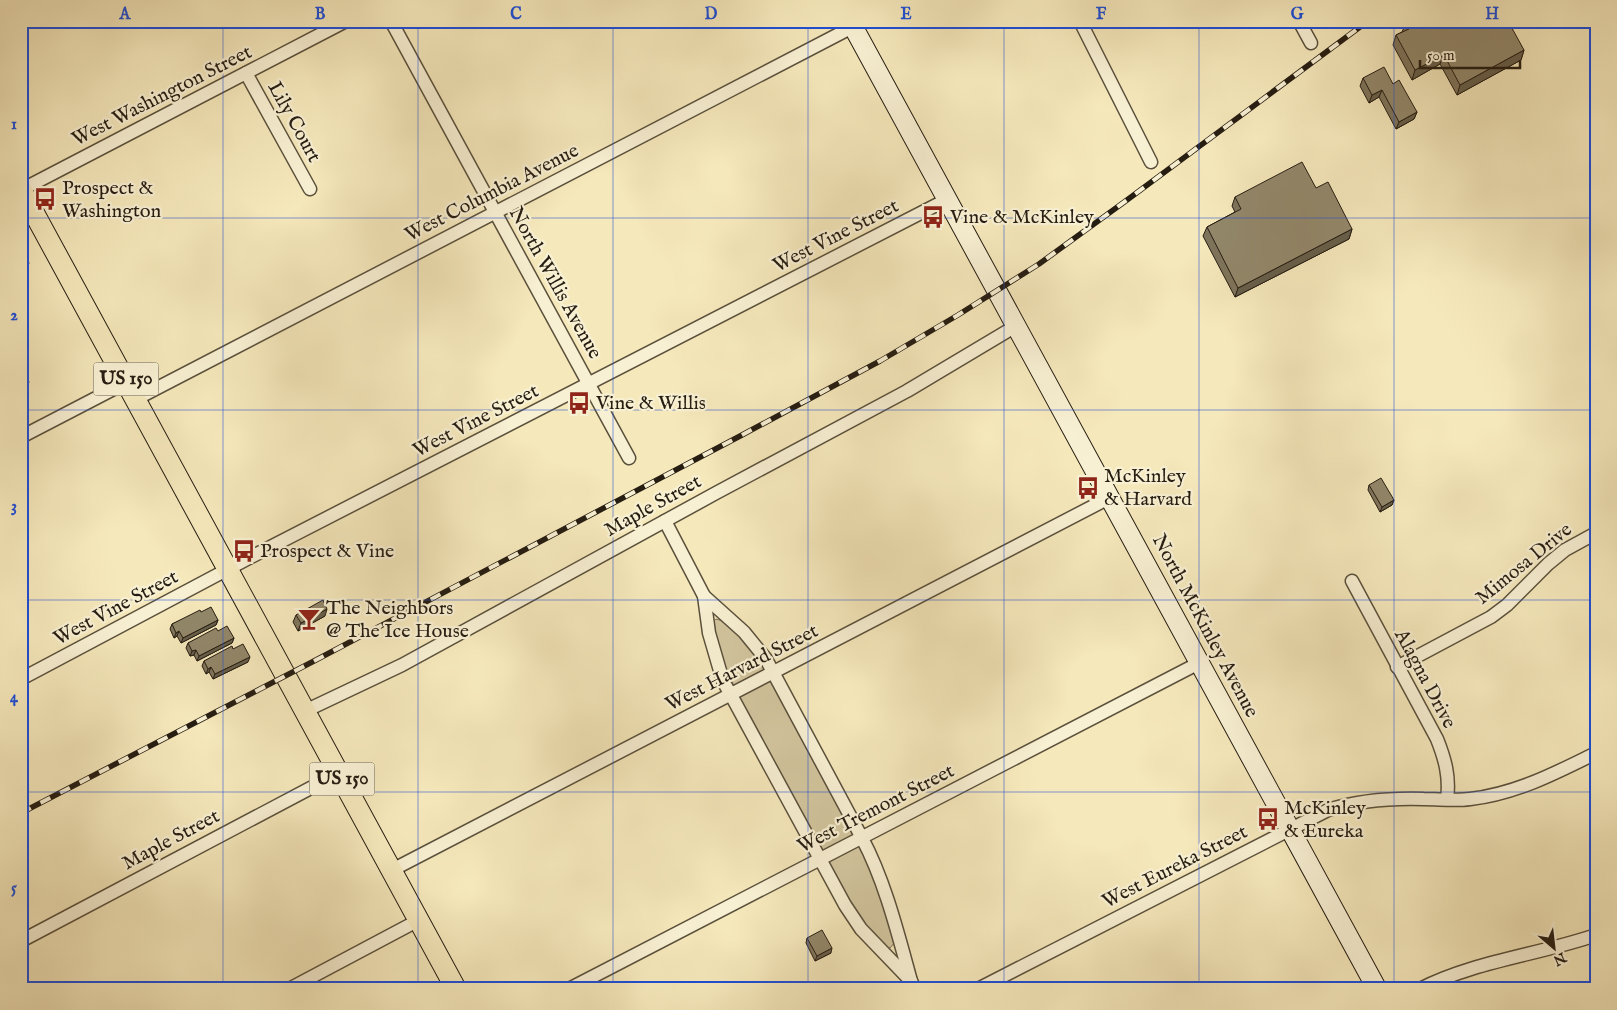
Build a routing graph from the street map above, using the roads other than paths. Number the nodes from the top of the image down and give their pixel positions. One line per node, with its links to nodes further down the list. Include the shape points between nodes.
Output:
1 (346, 21): 7 (street, West Washington Street)
2 (391, 21): 12 (street, North Willis Avenue)
3 (1080, 21): 8 (street)
4 (1299, 21): 6 (street)
5 (856, 23): 11 (street, North McKinley Avenue); 12 (street, West Columbia Avenue)
6 (1311, 43)
7 (246, 74): 9 (street, Lily Court); 10 (street, West Washington Street)
8 (1151, 162)
9 (310, 189)
10 (21, 190): 15 (main road, US 150)
11 (948, 199): 13 (street, North McKinley Avenue); 14 (street, West Vine Street)
12 (495, 213): 14 (street, North Willis Avenue); 15 (street, West Columbia Avenue)
13 (1016, 326): 18 (street, North McKinley Avenue); 19 (street, Maple Street, via 907,391)
14 (589, 384): 17 (street, North Willis Avenue); 21 (street, West Vine Street)
15 (132, 390): 16 (street, West Columbia Avenue); 21 (main road, US 150)
16 (21, 438)
17 (629, 458)
18 (1109, 498): 24 (street, North McKinley Avenue); 26 (street, West Harvard Street)
19 (665, 521): 23 (street); 29 (street, Maple Street, via 402,665)
20 (1596, 533): 25 (street, Mimosa Drive, via 1565,550 1491,617)
21 (228, 570): 27 (street, West Vine Street); 29 (main road, US 150)
22 (1352, 581): 25 (street, Alagna Drive)
23 (704, 596): 26 (street, via 755,644); 28 (street, via 709,632)
24 (1199, 663): 33 (street, North McKinley Avenue); 34 (street, West Tremont Street)
25 (1397, 667): 32 (street, Alagna Drive, via 1443,754 1448,777)
26 (774, 673): 28 (street, West Harvard Street); 34 (street)
27 (21, 679)
28 (731, 695): 35 (street); 36 (street, West Harvard Street)
29 (305, 711): 31 (main road, US 150)
30 (1596, 753): 32 (street, West Eureka Street, via 1506,792 1471,799)
31 (339, 773): 36 (main road, US 150); 39 (street, Maple Street)
32 (1447, 799): 33 (street, West Eureka Street, via 1405,798 1349,804 1328,810)
33 (1289, 829): 44 (street, West Eureka Street); 45 (street, North McKinley Avenue)
34 (862, 838): 35 (street, West Tremont Street); 40 (street, via 900,939)
35 (820, 859): 40 (street, via 861,929); 43 (street, West Tremont Street)
36 (392, 870): 37 (main road, US 150)
37 (419, 920): 41 (street); 42 (main road, US 150)
38 (1596, 935): 46 (street, via 1470,969)
39 (21, 941)
40 (913, 985)
41 (289, 989)
42 (456, 989)
43 (569, 989)
44 (978, 989)
45 (1377, 989)
46 (1420, 989)

